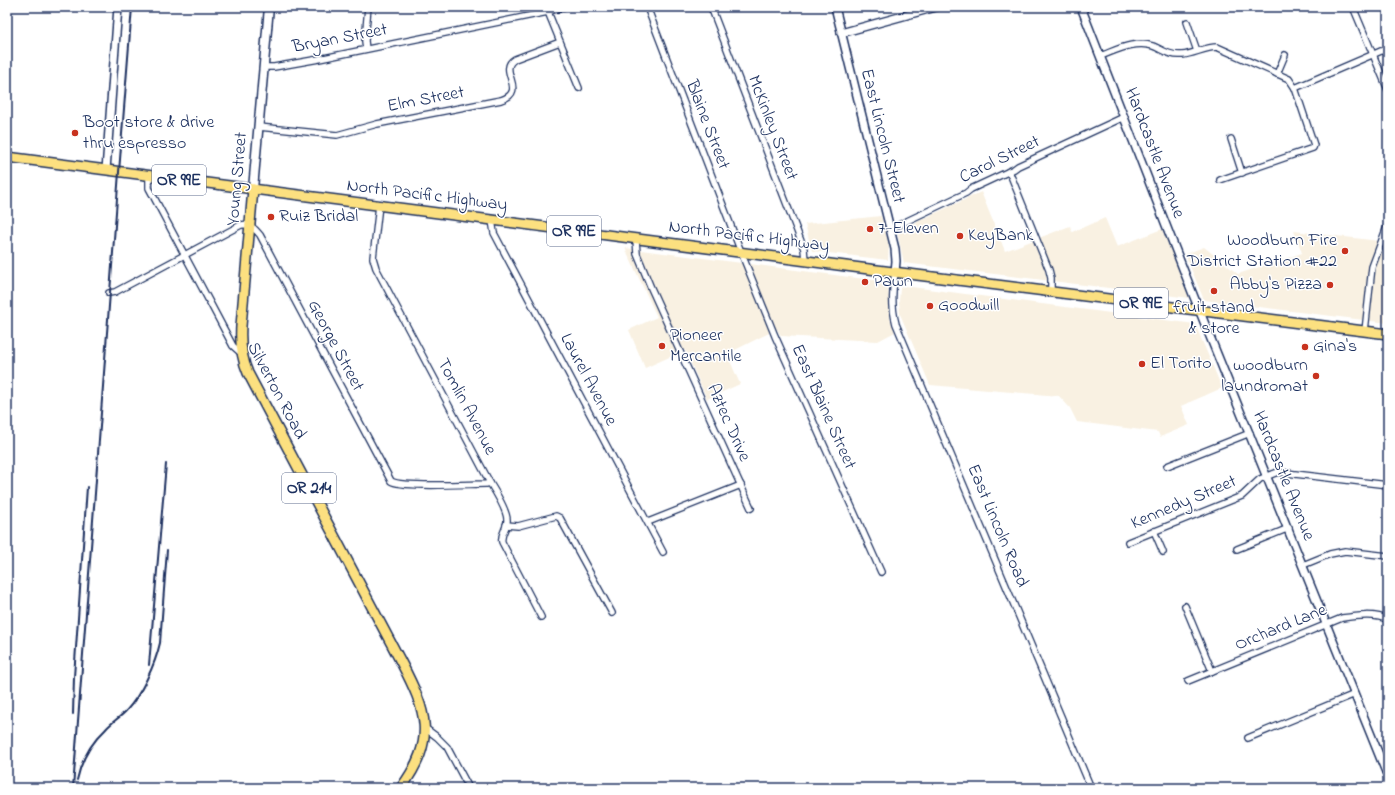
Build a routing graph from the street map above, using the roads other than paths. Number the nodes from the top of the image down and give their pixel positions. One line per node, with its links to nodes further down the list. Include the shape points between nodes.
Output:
1 (118, 7): 30 (street)
2 (269, 7): 21 (main road, Young Street)
3 (368, 7): 16 (street)
4 (563, 7): 11 (street, Bryan Street)
5 (646, 7): 42 (street, Blaine Street)
6 (711, 7): 44 (street, McKinley Street, via 804,249)
7 (835, 7): 13 (street, East Lincoln Street)
8 (936, 7): 13 (street)
9 (1081, 7): 19 (street, Hardcastle Avenue)
10 (1353, 7): 18 (street)
11 (547, 9): 14 (street); 16 (street, Bryan Street)
12 (1187, 22): 17 (street)
13 (841, 33): 40 (street, East Lincoln Street)
14 (560, 42): 23 (street); 27 (street, Elm Street, via 510,62 508,68 513,91 501,100 378,124 337,136)
15 (1388, 48): 18 (street)
16 (366, 49): 21 (street, Bryan Street)
17 (1197, 51): 19 (street, via 1172,55 1153,46 1138,44); 22 (street, via 1218,47)
18 (1373, 54): 24 (street); 25 (street)
19 (1100, 56): 26 (street, Hardcastle Avenue)
20 (1285, 56): 22 (street)
21 (264, 67): 27 (main road, Young Street)
22 (1277, 74): 24 (street, via 1291,82)
23 (579, 88)
24 (1295, 88): 32 (street, via 1314,148)
25 (1388, 90)
26 (1124, 117): 31 (street, Carol Street); 48 (street, Hardcastle Avenue)
27 (259, 127): 35 (main road, Young Street)
28 (1231, 139): 32 (street)
29 (7, 157): 30 (main road, OR 99E)
30 (106, 170): 33 (main road, North Pacific Highway / OR 99E)
31 (1009, 171): 40 (street, Carol Street); 46 (street, via 1051,278)
32 (1242, 173): 34 (street)
33 (149, 176): 35 (main road, North Pacific Highway / OR 99E); 43 (street, Silverton Road, via 149,188)
34 (1220, 180)
35 (253, 189): 36 (main road, North Pacific Highway / OR 99E); 39 (main road, Young Street / OR 214)
36 (379, 206): 37 (main road, North Pacific Highway / OR 99E); 55 (street, Tomlin Avenue, via 373,258 376,268)
37 (492, 220): 41 (main road, North Pacific Highway / OR 99E); 59 (street, Laurel Avenue, via 494,233)
38 (1388, 224): 49 (street, via 1372,267)
39 (250, 226): 43 (street, via 241,225); 51 (main road, Young Street / OR 214, via 241,326); 55 (street, George Street, via 260,235 392,482)
40 (890, 229): 45 (street, East Lincoln Street, via 896,258)
41 (636, 239): 42 (main road, North Pacific Highway / OR 99E); 57 (street, Aztec Drive, via 637,254 651,288)
42 (741, 252): 44 (main road, North Pacific Highway / OR 99E); 69 (street, East Blaine Street)
43 (185, 255): 47 (street); 51 (street, Silverton Road, via 233,346)
44 (805, 260): 45 (main road, North Pacific Highway / OR 99E)
45 (895, 272): 46 (main road, North Pacific Highway / OR 99E); 83 (street, East Lincoln Road, via 892,301 894,314)
46 (1051, 292): 48 (main road, North Pacific Highway / OR 99E)
47 (109, 294)
48 (1200, 310): 49 (main road, North Pacific Highway / OR 99E); 52 (street, Hardcastle Avenue)
49 (1365, 331): 50 (main road, North Pacific Highway / OR 99E)
50 (1388, 334)
51 (242, 354): 78 (main road, Silverton Road / OR 214, via 248,373 420,700)
52 (1250, 434): 53 (street); 54 (street, Hardcastle Avenue)
53 (1168, 466)
54 (1267, 476): 56 (street, Kennedy Street, via 1280,472); 61 (street, Hardcastle Avenue); 62 (street, Kennedy Street, via 1242,496)
55 (490, 483): 60 (street, Tomlin Avenue, via 506,515)
56 (1388, 485)
57 (741, 486): 58 (street, Aztec Drive); 59 (street)
58 (751, 508)
59 (648, 522): 65 (street, Laurel Avenue)
60 (506, 524): 71 (street, via 518,526 556,516 560,518); 72 (street, Tomlin Avenue, via 502,536 503,545)
61 (1288, 528): 64 (street); 68 (street, Hardcastle Avenue)
62 (1154, 531): 63 (street, Kennedy Street); 66 (street)
63 (1128, 542)
64 (1237, 549)
65 (663, 552)
66 (1163, 552)
67 (1388, 556): 68 (street, via 1345,551)
68 (1303, 565): 74 (street, Hardcastle Avenue)
69 (882, 572)
70 (1185, 606): 75 (street)
71 (612, 613)
72 (542, 617)
73 (1388, 620): 74 (street, Orchard Lane, via 1378,617 1351,617)
74 (1326, 624): 75 (street, Orchard Lane); 77 (street, Hardcastle Avenue)
75 (1212, 671): 76 (street, Orchard Lane)
76 (1188, 681)
77 (1355, 694): 79 (street); 80 (street, Hardcastle Avenue)
78 (425, 728): 81 (main road, OR 214, via 420,757); 82 (street, via 447,747)
79 (1248, 738)
80 (1388, 777)
81 (401, 788)
82 (468, 788)
83 (1091, 788)

